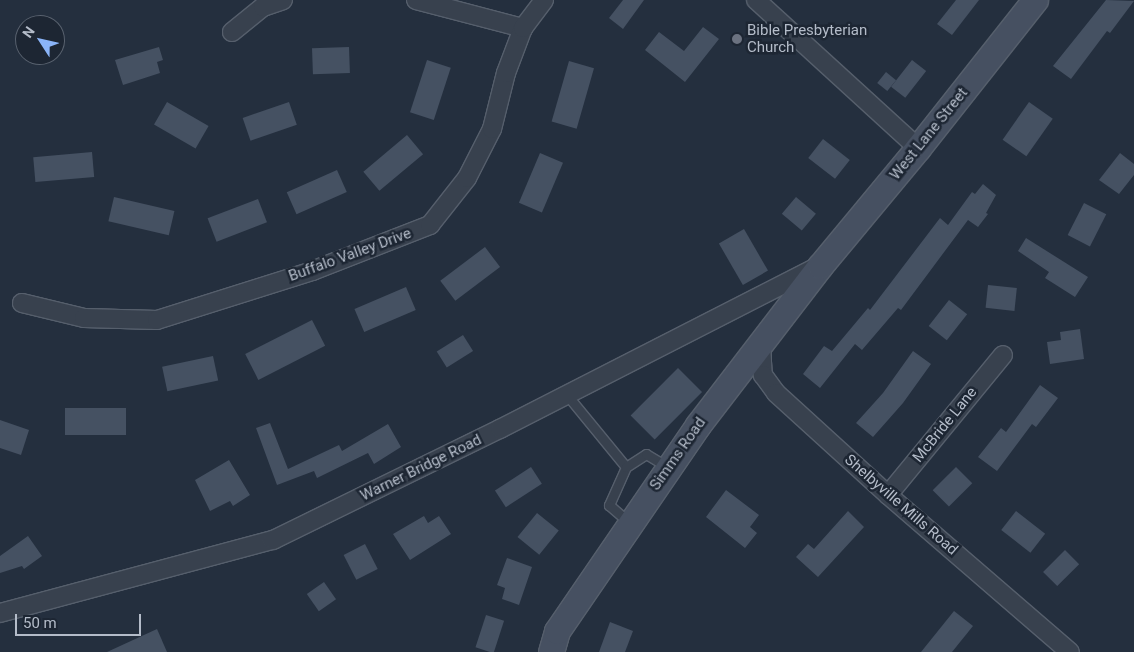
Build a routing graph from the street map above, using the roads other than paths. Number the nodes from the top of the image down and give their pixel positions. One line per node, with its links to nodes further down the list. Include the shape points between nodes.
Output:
1 (283, 0): 7 (street, via 263,7)
2 (416, 0): 6 (street)
3 (544, 0): 6 (street, Buffalo Valley Drive)
4 (756, 0): 8 (street)
5 (1035, 0): 8 (street, West Lane Street)
6 (523, 28): 10 (street, Buffalo Valley Drive, via 506,73 492,129 467,178 430,225 312,270 157,320 84,318)
7 (232, 32)
8 (918, 148): 9 (street, West Lane Street)
9 (820, 266): 11 (street, Simms Road); 13 (street, Warner Bridge Road)
10 (22, 303)
11 (762, 342): 15 (street, Simms Road); 16 (street, Shelbyville Mills Road, via 763,375 776,393)
12 (1003, 355): 16 (street, McBride Lane)
13 (567, 395): 14 (lane); 18 (street, Warner Bridge Road, via 273,540)
14 (626, 467): 15 (lane, via 646,454); 17 (lane, via 610,505)
15 (669, 468): 17 (street, Simms Road)
16 (888, 495): 20 (street, Shelbyville Mills Road)
17 (630, 522): 19 (street, Simms Road, via 557,631)
18 (0, 613)
19 (552, 652)
20 (1070, 652)

